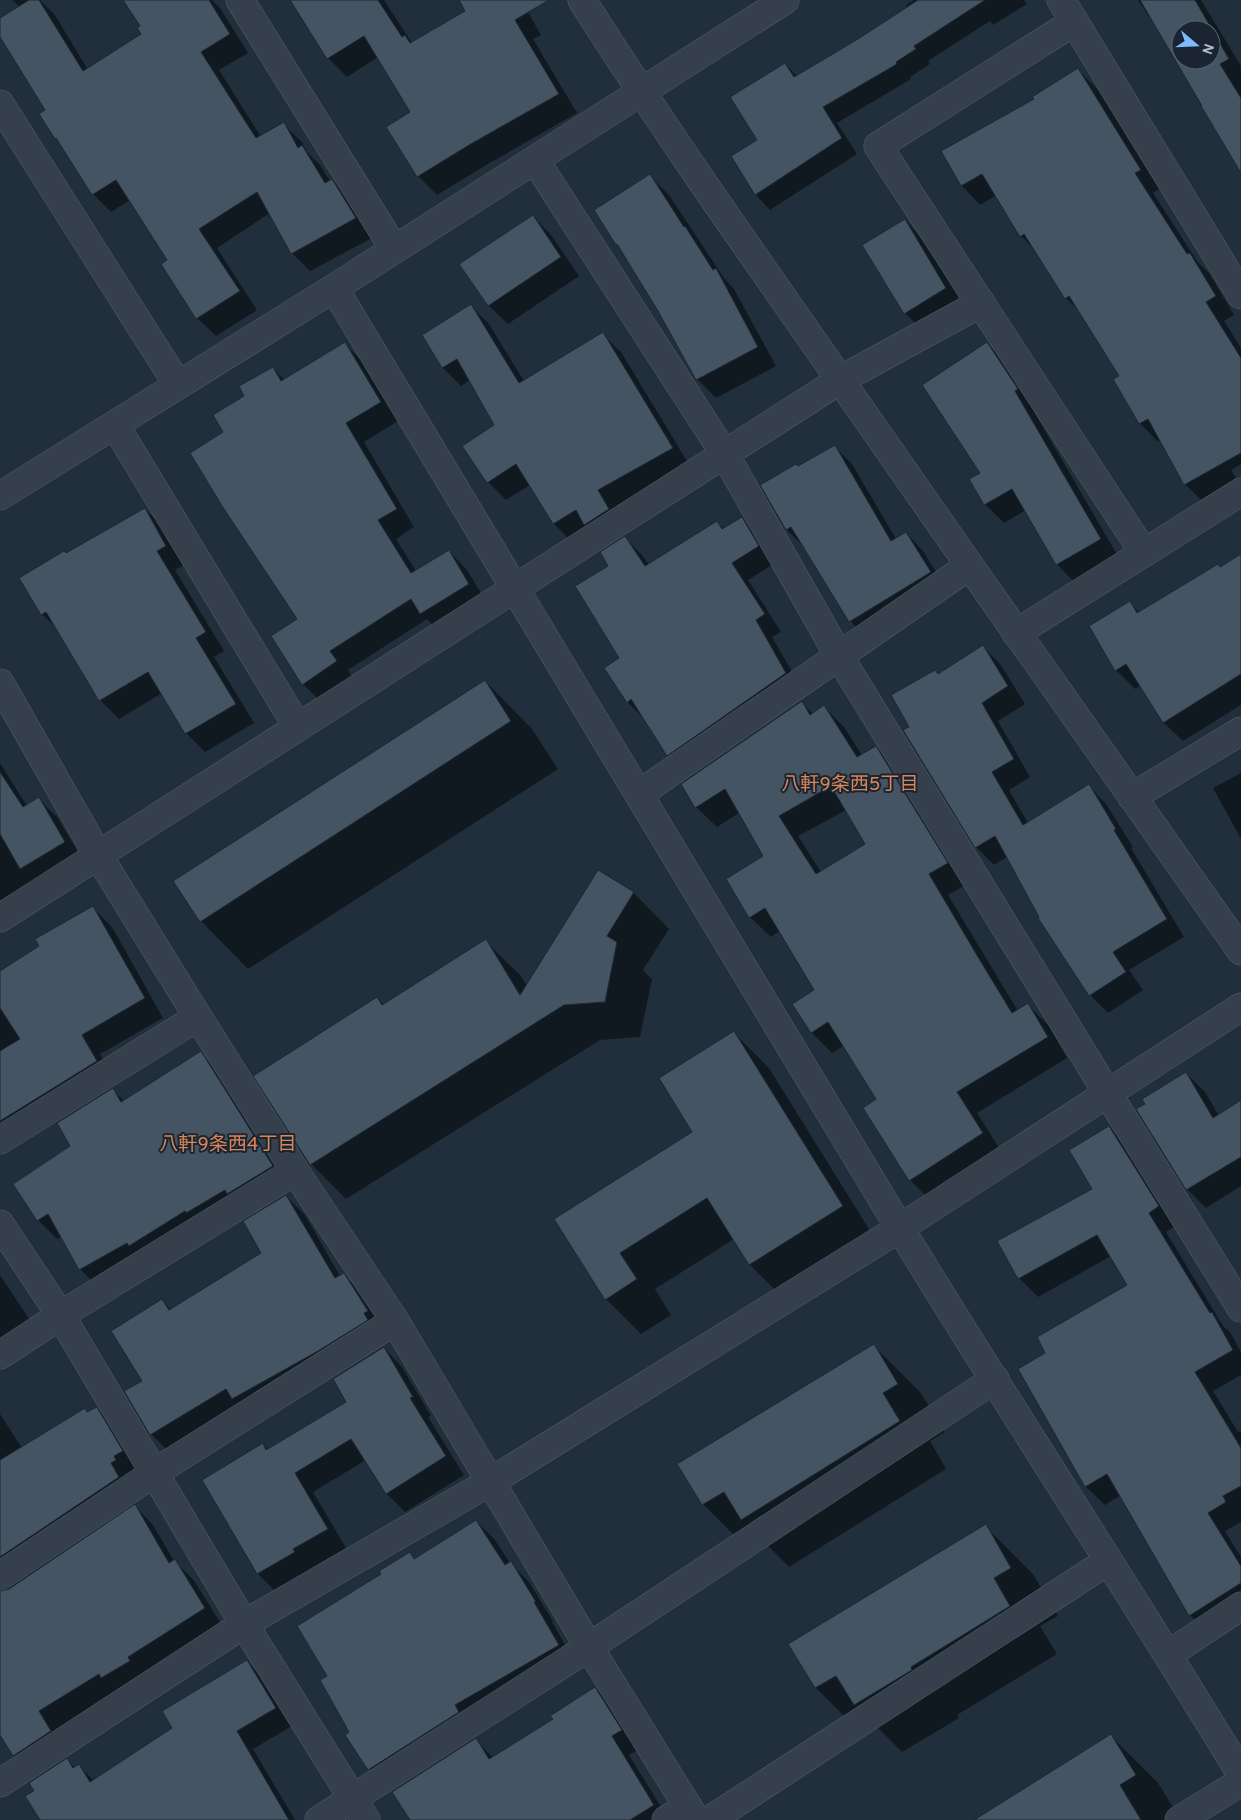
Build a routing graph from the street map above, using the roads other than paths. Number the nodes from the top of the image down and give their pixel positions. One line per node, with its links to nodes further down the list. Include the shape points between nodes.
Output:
1 (240, 0): 8 (street)
2 (582, 0): 5 (street)
3 (786, 0): 5 (street)
4 (1068, 11): 10 (street); 11 (street, via 878,146)
5 (640, 92): 7 (street); 12 (street)
6 (0, 104): 13 (street)
7 (535, 160): 8 (street); 15 (street)
8 (394, 249): 9 (street)
9 (334, 288): 13 (street); 20 (street)
10 (1241, 295)
11 (981, 303): 12 (street); 18 (street)
12 (840, 380): 15 (street); 19 (street)
13 (178, 385): 14 (street)
14 (115, 425): 17 (street); 24 (street)
15 (724, 454): 20 (street); 22 (street)
16 (1241, 492): 18 (street)
17 (0, 496)
18 (1144, 553): 21 (street)
19 (969, 566): 21 (street); 22 (street)
20 (514, 587): 24 (street); 26 (street)
21 (1016, 633): 27 (street)
22 (840, 656): 26 (street); 33 (street)
23 (0, 683): 28 (street)
24 (297, 726): 28 (street)
25 (1241, 730): 27 (street)
26 (638, 794): 37 (street)
27 (1132, 797): 30 (street)
28 (98, 855): 29 (street); 32 (street)
29 (0, 918)
30 (1241, 951)
31 (1241, 1008): 33 (street)
32 (198, 1017): 34 (street); 35 (street)
33 (1108, 1094): 37 (street); 38 (street)
34 (0, 1140)
35 (295, 1171): 39 (street); 40 (street)
36 (0, 1224): 39 (street)
37 (900, 1228): 42 (street); 44 (street)
38 (1241, 1308)
39 (61, 1316): 41 (street); 43 (street)
40 (394, 1321): 43 (street); 44 (street)
41 (0, 1355)
42 (994, 1379): 45 (street); 49 (street)
43 (154, 1473): 46 (street); 48 (street)
44 (490, 1482): 48 (street); 49 (street)
45 (1108, 1561): 50 (street); 55 (street)
46 (0, 1576)
47 (1241, 1606): 50 (street)
48 (244, 1624): 53 (street); 54 (street)
49 (589, 1647): 54 (street); 55 (street)
50 (1169, 1654): 51 (street)
51 (1241, 1774)
52 (1241, 1782): 57 (street)
53 (0, 1783)
54 (359, 1809): 56 (street)
55 (690, 1817)
56 (319, 1820)
57 (1180, 1820)

